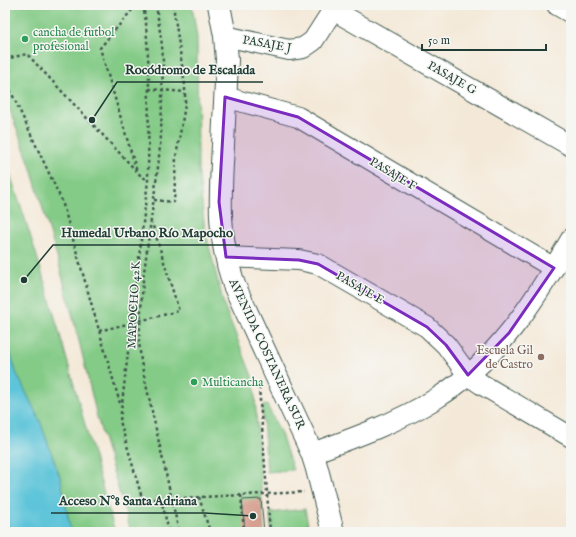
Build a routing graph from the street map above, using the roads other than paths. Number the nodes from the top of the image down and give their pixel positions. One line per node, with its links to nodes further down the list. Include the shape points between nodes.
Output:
1 (219, 5): 5 (main road, AVENIDA COSTANERA SUR)
2 (557, 5): 4 (street)
3 (334, 7): 5 (street, PASAJE J, via 313,40 302,48 289,50); 7 (street, PASAJE G)
4 (571, 13)
5 (225, 36): 6 (main road, AVENIDA COSTANERA SUR)
6 (225, 97): 9 (main road, AVENIDA COSTANERA SUR, via 219,202); 10 (street, PASAJE F, via 298,117)
7 (571, 146)
8 (571, 239): 10 (street)
9 (226, 257): 11 (street, PASAJE E, via 299,260 318,264 433,332); 13 (main road, AVENIDA COSTANERA SUR, via 234,285)
10 (554, 268): 11 (street, via 508,333)
11 (468, 375): 12 (street, PASAJE E); 13 (street, via 438,398 415,411)
12 (571, 437)
13 (312, 454): 14 (main road, AVENIDA COSTANERA SUR)
14 (333, 532)

